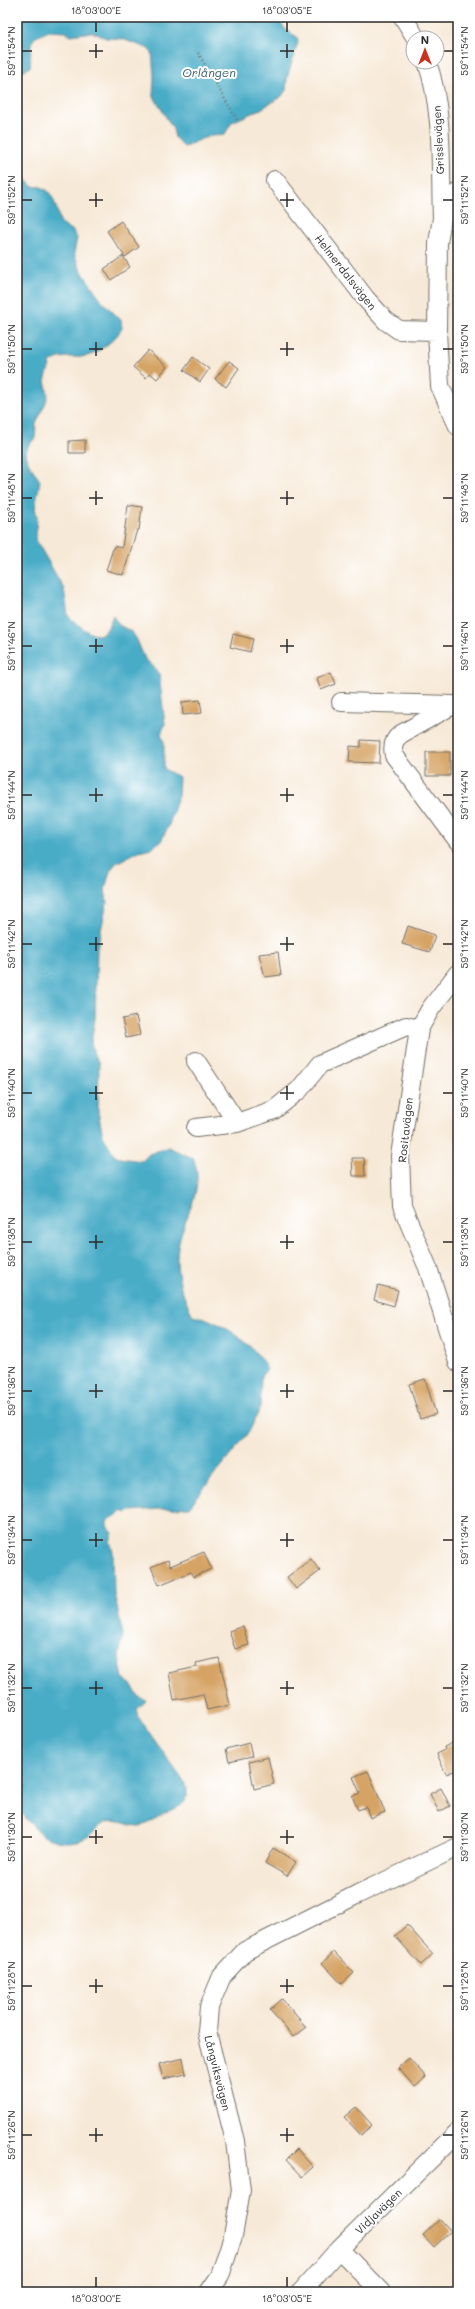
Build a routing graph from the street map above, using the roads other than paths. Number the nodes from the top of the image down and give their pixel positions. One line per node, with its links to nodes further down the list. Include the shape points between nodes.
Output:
1 (403, 17): 2 (street)
2 (411, 30)
3 (429, 70): 6 (street, Grisslevägen, via 438,121)
4 (275, 180): 7 (street, Helmerdalsvägen, via 366,299 386,321 398,330)
5 (458, 192): 6 (street)
6 (442, 218): 7 (street, via 438,243)
7 (437, 331): 8 (street, via 440,386)
8 (458, 426)
9 (341, 702): 10 (street)
10 (456, 704): 11 (street, via 401,734 395,739 392,748 394,755)
11 (458, 841)
12 (458, 973): 13 (street, Rositavägen)
13 (419, 1028): 15 (street, via 406,1026 320,1064 299,1090 274,1110); 17 (street, Rositavägen, via 400,1156 402,1206 428,1268)
14 (196, 1061): 15 (street)
15 (237, 1123): 16 (street)
16 (196, 1128)
17 (458, 1362)
18 (458, 1847): 21 (street, Långviksvägen, via 246,1951 222,1976 209,2007 207,2032 235,2141 240,2190 239,2208 226,2259 220,2276)
19 (458, 2132): 20 (street, Vidjavägen)
20 (339, 2249): 22 (street, Vidjavägen); 23 (street)
21 (209, 2292)
22 (300, 2292)
23 (381, 2292)

